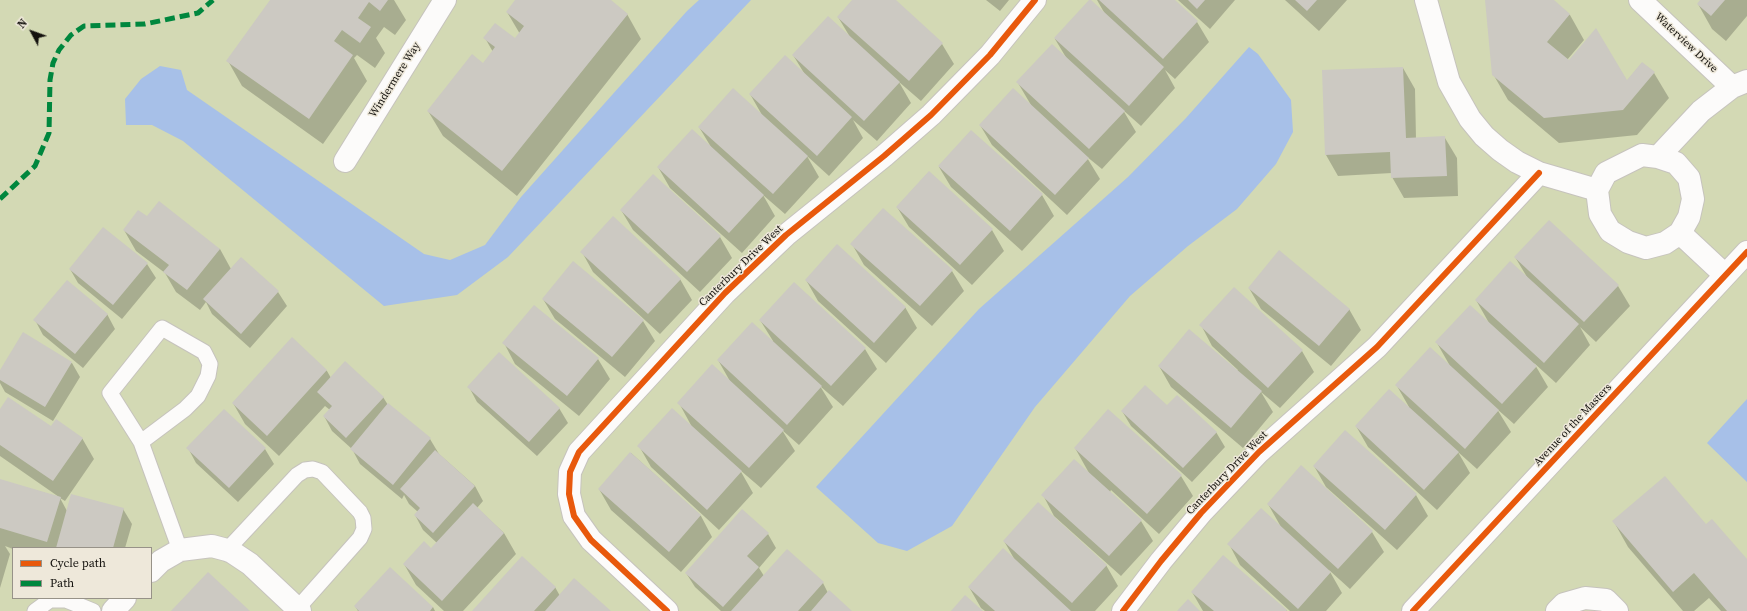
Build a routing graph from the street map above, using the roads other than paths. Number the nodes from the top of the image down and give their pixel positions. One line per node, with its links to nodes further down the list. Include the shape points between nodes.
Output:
1 (445, 0): 7 (street, Windermere Way)
2 (1035, 0): 22 (street, Canterbury Drive West, via 990,54 931,115 786,235 725,293 579,452 570,472 569,494 574,516 591,540)
3 (1426, 0): 8 (street, via 1449,82 1470,119 1500,150)
4 (1640, 0): 5 (street, Waterview Drive)
5 (1740, 84): 6 (street, via 1701,111)
6 (1658, 157): 9 (street, via 1642,155 1606,173); 10 (street, via 1676,163 1689,178 1693,199 1689,218)
7 (345, 161)
8 (1539, 174): 9 (street); 23 (street, Canterbury Drive West, via 1377,347 1259,452 1201,513)
9 (1597, 190): 10 (street, via 1600,214 1610,231 1628,242 1646,248 1665,244)
10 (1680, 233): 12 (street)
11 (1747, 252): 12 (street, Avenue of the Masters)
12 (1725, 275): 24 (street, Avenue of the Masters)
13 (141, 442): 13 (lane, via 110,392 162,328 204,352 210,364 208,376 198,396 185,409); 14 (lane)
14 (180, 550): 15 (street, via 212,546); 16 (street, via 161,561)
15 (227, 550): 18 (street, via 250,564); 18 (lane, via 296,475 313,469 322,472 360,512 364,529 360,538)
16 (152, 570)
17 (124, 599): 21 (street)
18 (298, 610)
19 (34, 611): 20 (lane, via 50,600 66,600)
20 (93, 611)
21 (114, 611)
22 (667, 611)
23 (1123, 611)
24 (1413, 611)
25 (1557, 611): 26 (street, via 1564,604 1585,598 1606,600)
26 (1616, 611)

